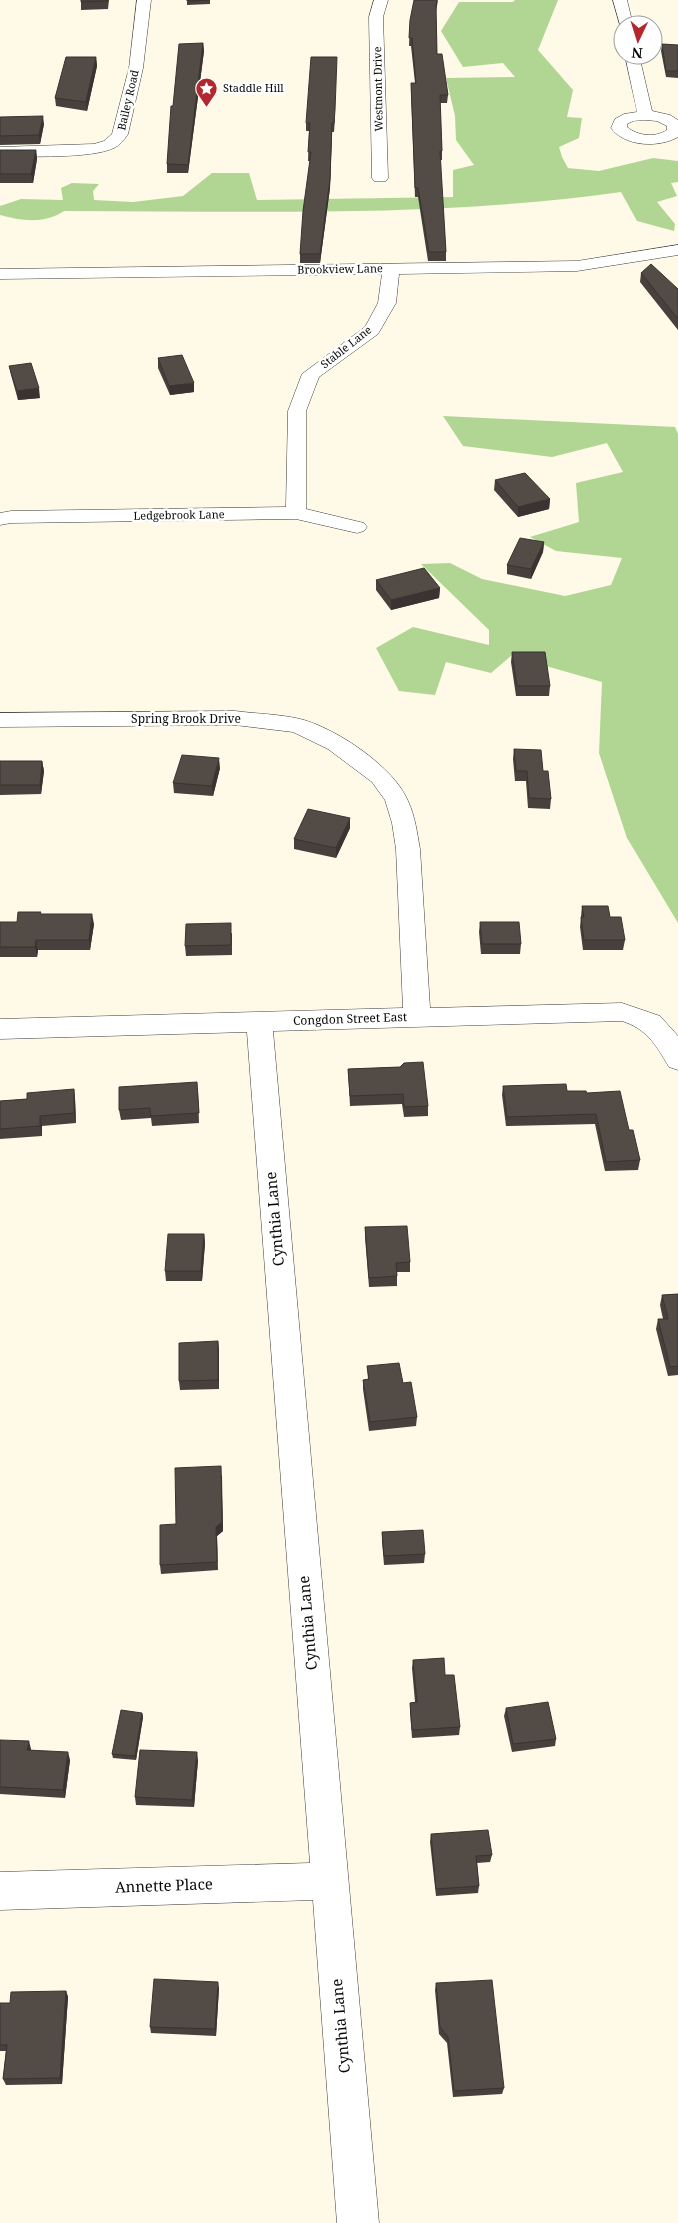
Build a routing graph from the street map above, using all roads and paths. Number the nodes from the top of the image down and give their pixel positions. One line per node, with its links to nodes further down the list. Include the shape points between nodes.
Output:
1 (144, 0): 7 (street, Bailey Road, via 136,68 117,140 95,149)
2 (381, 0): 8 (street, Westmont Drive, via 376,17)
3 (620, 0): 4 (street)
4 (624, 15)
5 (634, 65): 6 (street)
6 (644, 115)
7 (0, 152)
8 (380, 178)
9 (677, 252): 10 (street, Brookview Lane, via 577,266)
10 (391, 269): 11 (street, Brookview Lane); 12 (street, Stable Lane, via 387,303 372,330 311,374 297,411)
11 (0, 274)
12 (296, 513): 13 (street, Ledgebrook Lane); 14 (street, Ledgebrook Lane)
13 (0, 519)
14 (357, 527)
15 (0, 720): 16 (street, Spring Brook Drive, via 235,718 298,726 336,744 356,758 380,777 396,799 404,822)
16 (417, 1017): 17 (street, Congdon Street East); 19 (street, Congdon Street East, via 622,1012 645,1018 664,1033)
17 (259, 1022): 18 (street, Congdon Street East); 20 (street, Cynthia Lane)
18 (0, 1029)
19 (678, 1060)
20 (329, 1881): 21 (street, Annette Place); 22 (street, Cynthia Lane)
21 (0, 1891)
22 (358, 2223)

